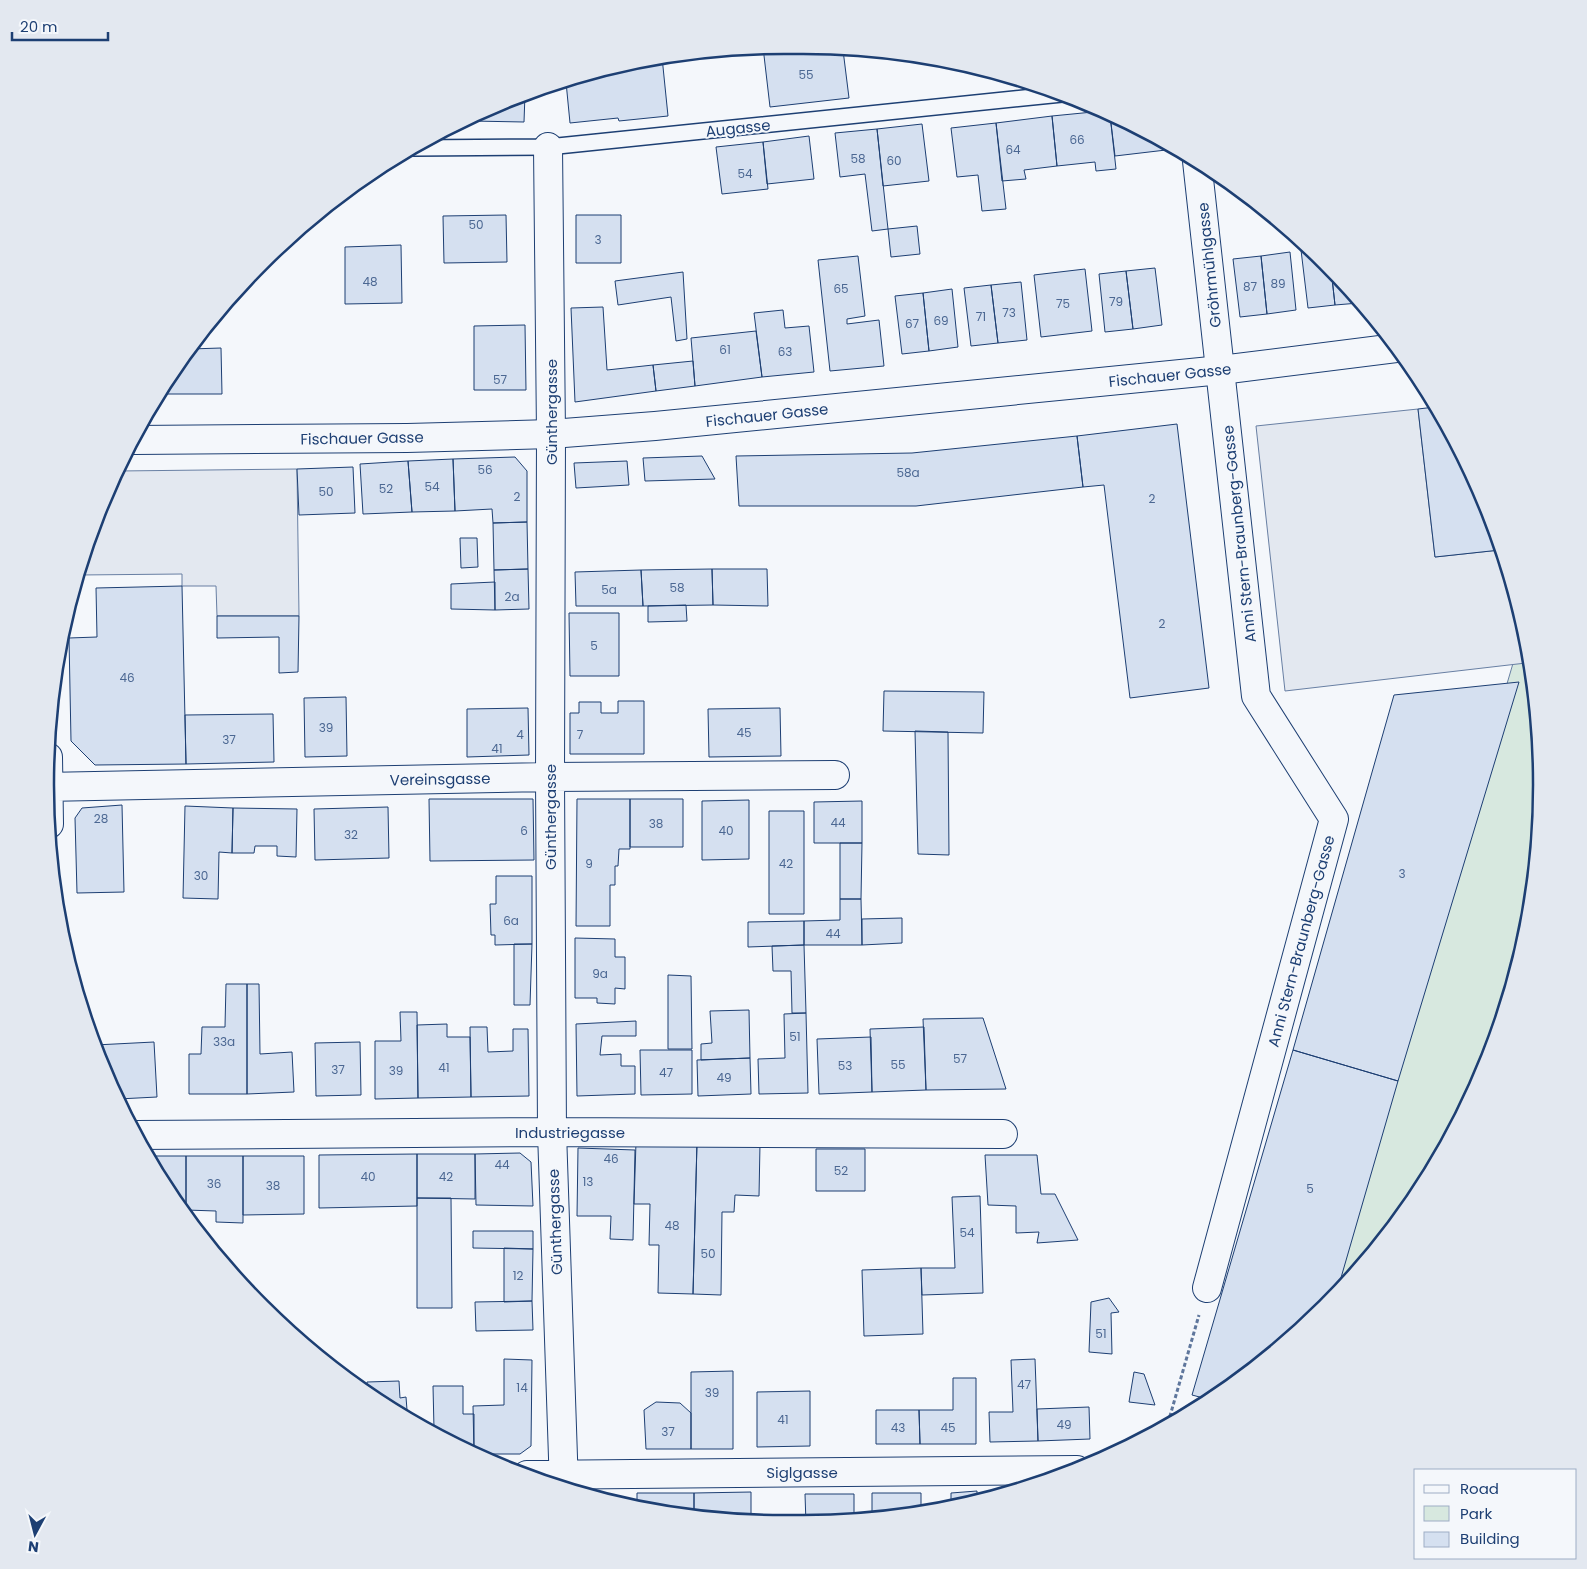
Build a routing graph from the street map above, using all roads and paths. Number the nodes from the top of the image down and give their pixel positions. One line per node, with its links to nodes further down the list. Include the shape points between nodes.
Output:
1 (1045, 96): 2 (lane, Augasse)
2 (548, 147): 3 (lane, Augasse); 7 (street, Günthergasse)
3 (426, 148)
4 (1198, 171): 6 (street, Gröhrmühlgasse)
5 (1388, 349): 6 (street, Fischauer Gasse)
6 (1221, 370): 7 (street, Fischauer Gasse); 15 (street, Anni Stern-Braunberg-Gasse, via 1256,696 1334,819)
7 (551, 434): 8 (street, Fischauer Gasse); 10 (street, Günthergasse)
8 (141, 440)
9 (835, 775): 10 (street, Vereinsgasse)
10 (550, 777): 11 (street, Vereinsgasse); 12 (street, Günthergasse)
11 (54, 787)
12 (552, 1132): 13 (street, Industriegasse); 14 (street, Industriegasse); 18 (street, Günthergasse)
13 (143, 1134)
14 (1003, 1134)
15 (1207, 1288): 16 (path)
16 (1170, 1416)
17 (1053, 1470): 18 (street, Siglgasse)
18 (564, 1480)

